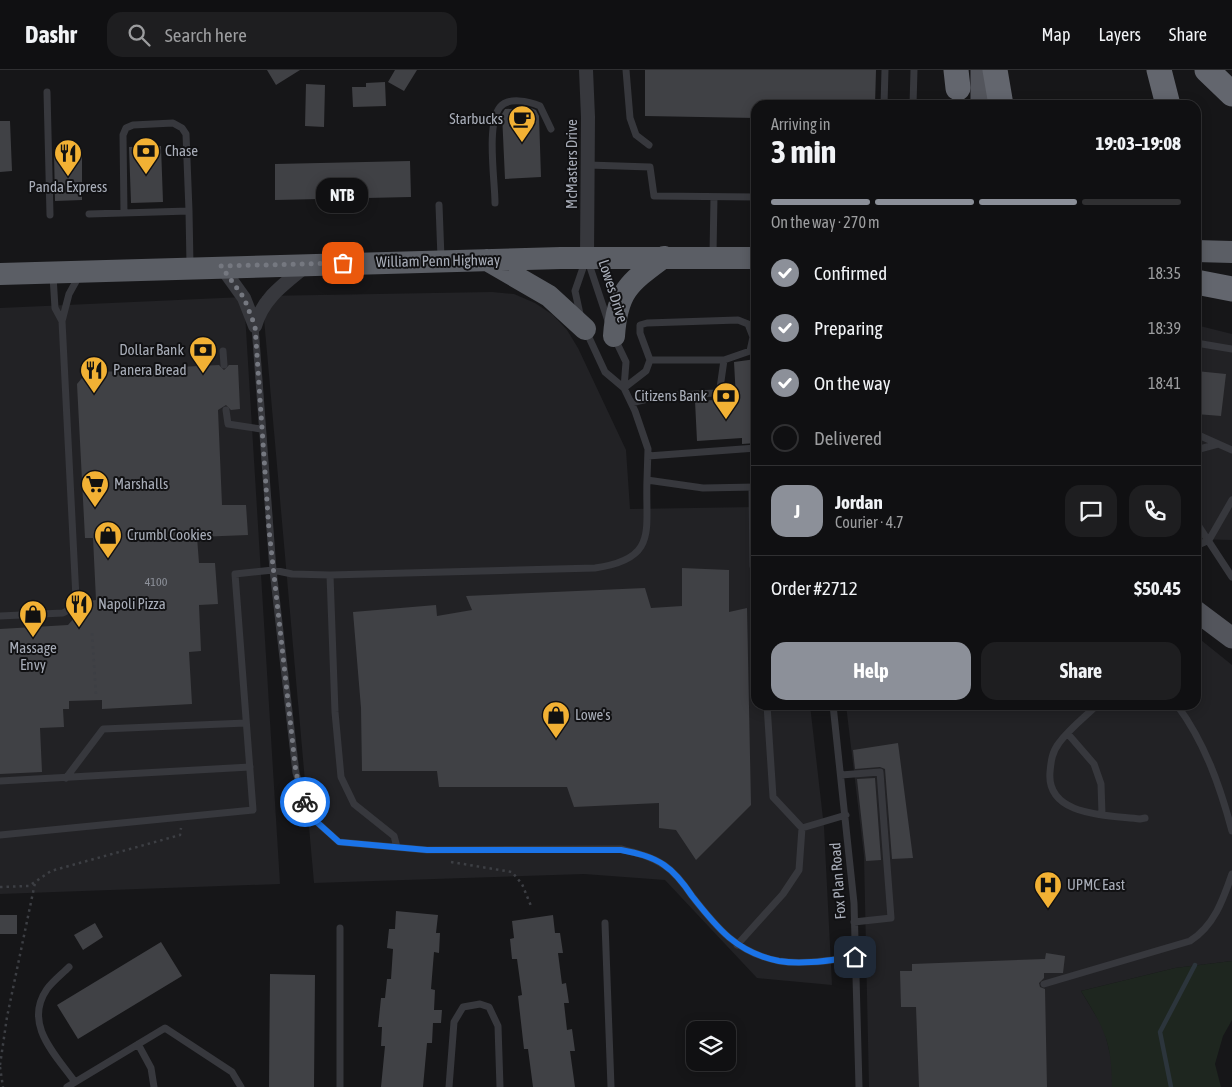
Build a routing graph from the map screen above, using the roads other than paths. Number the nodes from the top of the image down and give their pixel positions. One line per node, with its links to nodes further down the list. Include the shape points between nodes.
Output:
1 (586, 70): 18 (street, McMasters Drive)
2 (626, 70): 17 (lane, via 630,118 636,135)
3 (885, 70): 11 (lane)
4 (914, 70): 12 (lane)
5 (981, 70): 13 (main road)
6 (995, 70): 14 (highway)
7 (1160, 70): 15 (highway)
8 (1207, 70): 10 (highway)
9 (47, 92): 26 (lane)
10 (1232, 94)
11 (884, 100)
12 (913, 100)
13 (981, 100)
14 (1000, 100)
15 (1167, 100)
16 (551, 129): 21 (lane, via 540,106 530,102 501,105 496,113 493,132)
17 (649, 145)
18 (588, 165): 19 (lane, via 650,167 654,196); 29 (street, McMasters Drive)
19 (714, 197): 20 (lane); 31 (lane)
20 (751, 197)
21 (495, 203)
22 (439, 205): 33 (lane)
23 (189, 211): 24 (lane); 24 (lane, via 186,134 173,123 126,128 123,135); 37 (lane)
24 (124, 213): 25 (lane)
25 (88, 214)
26 (50, 215)
27 (1201, 251): 28 (highway)
28 (1232, 252)
29 (587, 257): 30 (highway, William Penn Highway); 32 (highway, William Penn Highway); 47 (lane, Lowes Drive, via 575,291); 49 (lane, Lowes Drive)
30 (664, 257): 31 (highway, William Penn Highway); 49 (highway, via 643,272 622,294 616,309)
31 (713, 258): 34 (highway, William Penn Highway)
32 (486, 260): 33 (highway, William Penn Highway); 47 (highway, via 550,296)
33 (441, 261): 35 (highway, William Penn Highway)
34 (751, 262)
35 (308, 264): 36 (highway, William Penn Highway); 46 (street, via 270,296)
36 (221, 266): 37 (highway, William Penn Highway); 46 (street, via 244,298)
37 (190, 267): 38 (highway, William Penn Highway)
38 (82, 270): 39 (highway, William Penn Highway); 45 (lane, via 69,294)
39 (53, 272): 40 (highway, William Penn Highway); 45 (lane, via 55,308)
40 (0, 274)
41 (1232, 280): 42 (highway)
42 (1201, 281)
43 (1201, 282): 44 (highway)
44 (1232, 289)
45 (62, 321): 77 (lane, via 76,598 72,608 62,612)
46 (255, 326): 60 (lane)
47 (585, 329): 57 (lane, Lowes Drive, via 605,372)
48 (751, 332): 54 (lane, via 748,324 738,320 647,323 640,325 640,333)
49 (614, 336): 57 (lane, Lowes Drive, via 626,362)
50 (1201, 344): 52 (lane)
51 (751, 346): 55 (lane, via 750,351)
52 (1232, 349)
53 (223, 351): 56 (lane)
54 (650, 360): 55 (lane); 57 (lane, via 646,371)
55 (724, 360): 58 (lane, via 720,388 715,393 660,396)
56 (224, 365)
57 (624, 388): 58 (lane, Lowes Drive)
58 (631, 403): 66 (lane, Lowes Drive, via 646,440)
59 (226, 410): 60 (lane, via 228,424)
60 (261, 429): 73 (lane)
61 (1201, 436): 62 (lane)
62 (1218, 444): 64 (lane); 65 (lane)
63 (751, 448): 66 (lane)
64 (1201, 449)
65 (1232, 450)
66 (648, 456): 67 (lane, Lowes Drive)
67 (648, 480): 68 (lane, via 703,488); 74 (lane, Lowes Drive, via 644,545 631,558 611,565)
68 (751, 487)
69 (1232, 500): 71 (lane)
70 (1201, 530): 71 (lane)
71 (1208, 540): 72 (lane); 75 (lane)
72 (1201, 544)
73 (273, 570): 74 (lane, Lowes Drive); 83 (lane, Lowes Drive, via 235,574); 95 (lane, via 296,773 309,815 339,842)
74 (330, 576): 95 (lane, via 341,777 354,804 394,836)
75 (1232, 577)
76 (1201, 615): 78 (main road)
77 (0, 616)
78 (1232, 638)
79 (767, 710): 92 (lane, via 774,797)
80 (834, 710): 86 (lane, Fox Plan Road)
81 (1092, 710): 84 (lane)
82 (1180, 710): 93 (lane, via 1207,756 1222,793)
83 (246, 723): 85 (lane); 87 (lane, via 103,729)
84 (1068, 734): 89 (lane, via 1094,764 1101,784); 89 (lane, via 1051,756 1049,779 1054,794 1065,805)
85 (250, 767): 87 (lane); 94 (lane, via 253,810)
86 (842, 775): 90 (lane, Fox Plan Road); 97 (lane, via 880,772 891,918)
87 (66, 778): 88 (lane)
88 (0, 781)
89 (1102, 814): 91 (lane)
90 (846, 815): 92 (lane); 97 (lane, Fox Plan Road)
91 (1145, 818)
92 (802, 828): 100 (lane, via 799,870 783,894)
93 (1232, 831)
94 (0, 835)
95 (396, 847): 100 (lane, via 427,850 590,848 645,855 678,876)
96 (1232, 874): 103 (lane, via 1212,920 1202,934 1190,942)
97 (854, 922): 101 (lane, Fox Plan Road)
98 (605, 923): 112 (lane)
99 (340, 928): 109 (lane)
100 (737, 946): 101 (lane, via 780,961)
101 (855, 957): 113 (lane, Fox Plan Road)
102 (69, 967): 105 (lane, via 47,988 37,1009 43,1037)
103 (1044, 984)
104 (138, 1044): 105 (lane); 107 (lane, via 151,1068); 108 (lane, via 165,1028 232,1072)
105 (75, 1082): 106 (lane)
106 (67, 1087)
107 (154, 1087)
108 (241, 1087)
109 (340, 1087)
110 (449, 1087): 111 (lane, via 454,1022 463,1007 480,1004 489,1007 498,1026)
111 (500, 1087)
112 (611, 1087)
113 (859, 1087)

